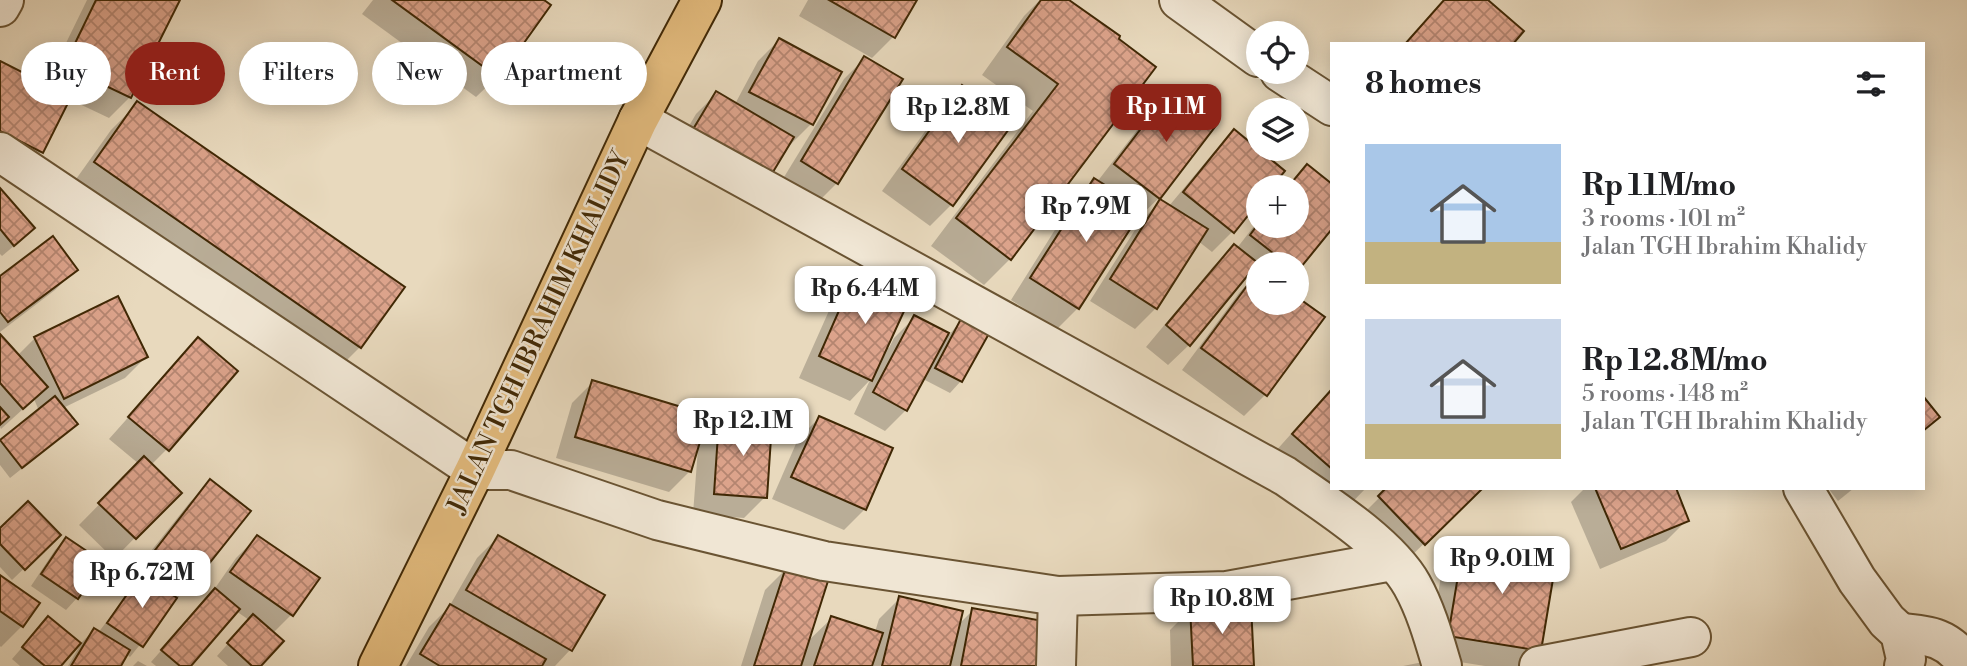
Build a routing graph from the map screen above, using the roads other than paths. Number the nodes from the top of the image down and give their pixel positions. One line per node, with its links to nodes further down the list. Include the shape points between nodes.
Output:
1 (4, 0): 4 (street)
2 (702, 0): 8 (main road, JALAN TGH IBRAHIM KHALIDY)
3 (1179, 0): 5 (street)
4 (0, 7)
5 (1246, 48)
6 (1298, 84): 7 (street)
7 (1330, 105)
8 (638, 120): 10 (main road, JALAN TGH IBRAHIM KHALIDY); 12 (street, via 1285,476 1372,540)
9 (0, 152): 10 (street)
10 (475, 470): 13 (street, via 511,470 657,520 824,561); 17 (main road, JALAN TGH IBRAHIM KHALIDY)
11 (1803, 490): 15 (street)
12 (1392, 561): 13 (street, via 1227,591); 19 (street, via 1411,583)
13 (1058, 596): 18 (street)
14 (1691, 637): 20 (street)
15 (1902, 650): 16 (street, via 1928,635 1954,647)
16 (1967, 664)
17 (378, 666)
18 (1056, 666)
19 (1442, 666)
20 (1539, 666)

